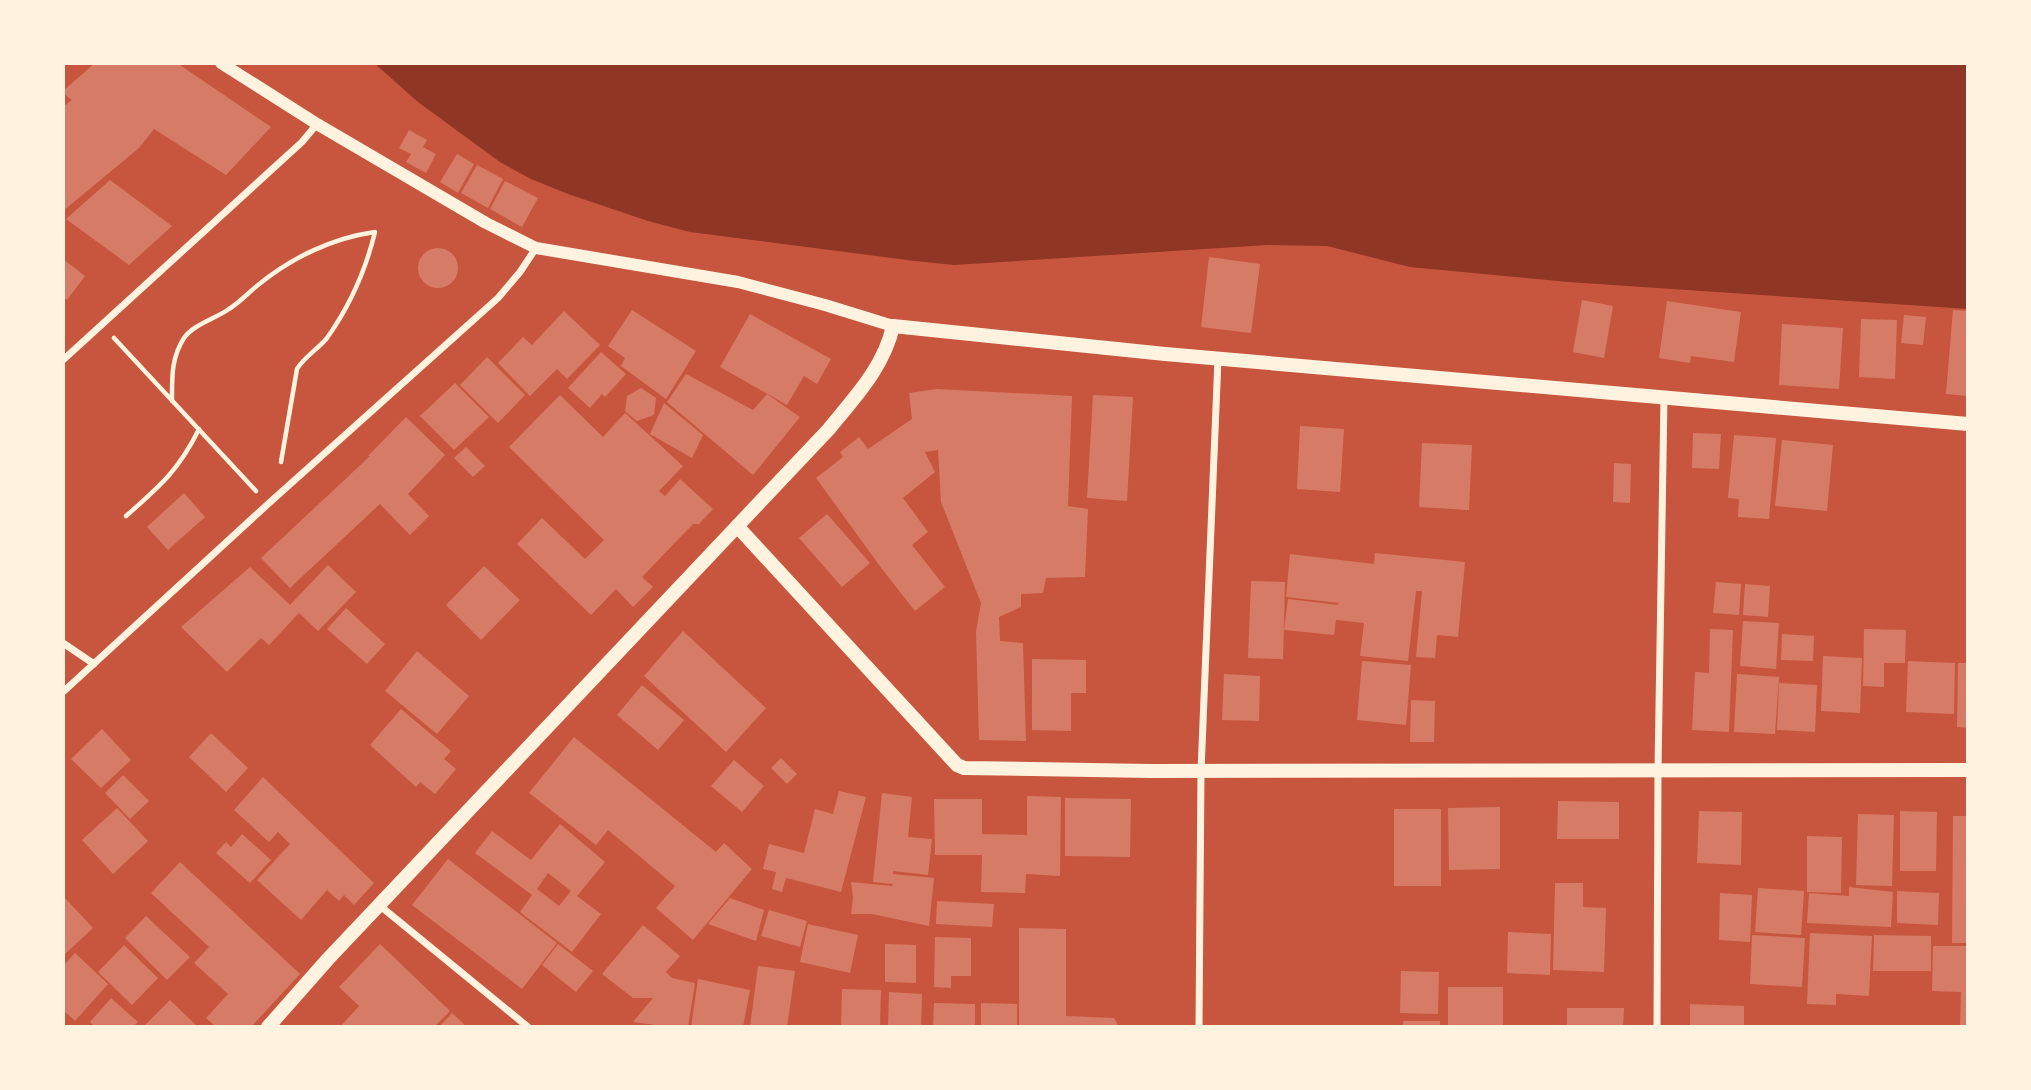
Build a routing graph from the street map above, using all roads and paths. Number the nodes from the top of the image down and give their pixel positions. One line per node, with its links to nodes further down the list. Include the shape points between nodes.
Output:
1 (221, 63): 2 (street)
2 (317, 124): 3 (street); 4 (street)
3 (536, 248): 5 (street, via 747,284); 13 (street, via 498,299)
4 (102, 325): 7 (street); 9 (path)
5 (893, 326): 6 (main road); 15 (main road, via 877,368 847,407)
6 (1219, 358): 8 (main road); 21 (street)
7 (63, 360)
8 (1664, 398): 10 (main road); 19 (street)
9 (172, 401): 11 (path); 12 (path, via 175,357 187,334 312,251 341,239 375,233 362,273 338,320 297,369)
10 (1968, 424)
11 (199, 429): 13 (path); 14 (path, via 174,471)
12 (281, 462)
13 (268, 504): 17 (street)
14 (126, 516)
15 (737, 526): 21 (main road, via 957,765); 22 (main road)
16 (63, 643): 17 (street)
17 (94, 664): 18 (street)
18 (63, 692)
19 (1658, 770): 20 (main road); 21 (main road); 26 (street)
20 (1968, 770)
21 (1201, 771): 25 (street)
22 (379, 905): 23 (main road); 24 (street)
23 (268, 1027)
24 (528, 1027)
25 (1199, 1027)
26 (1657, 1027)

